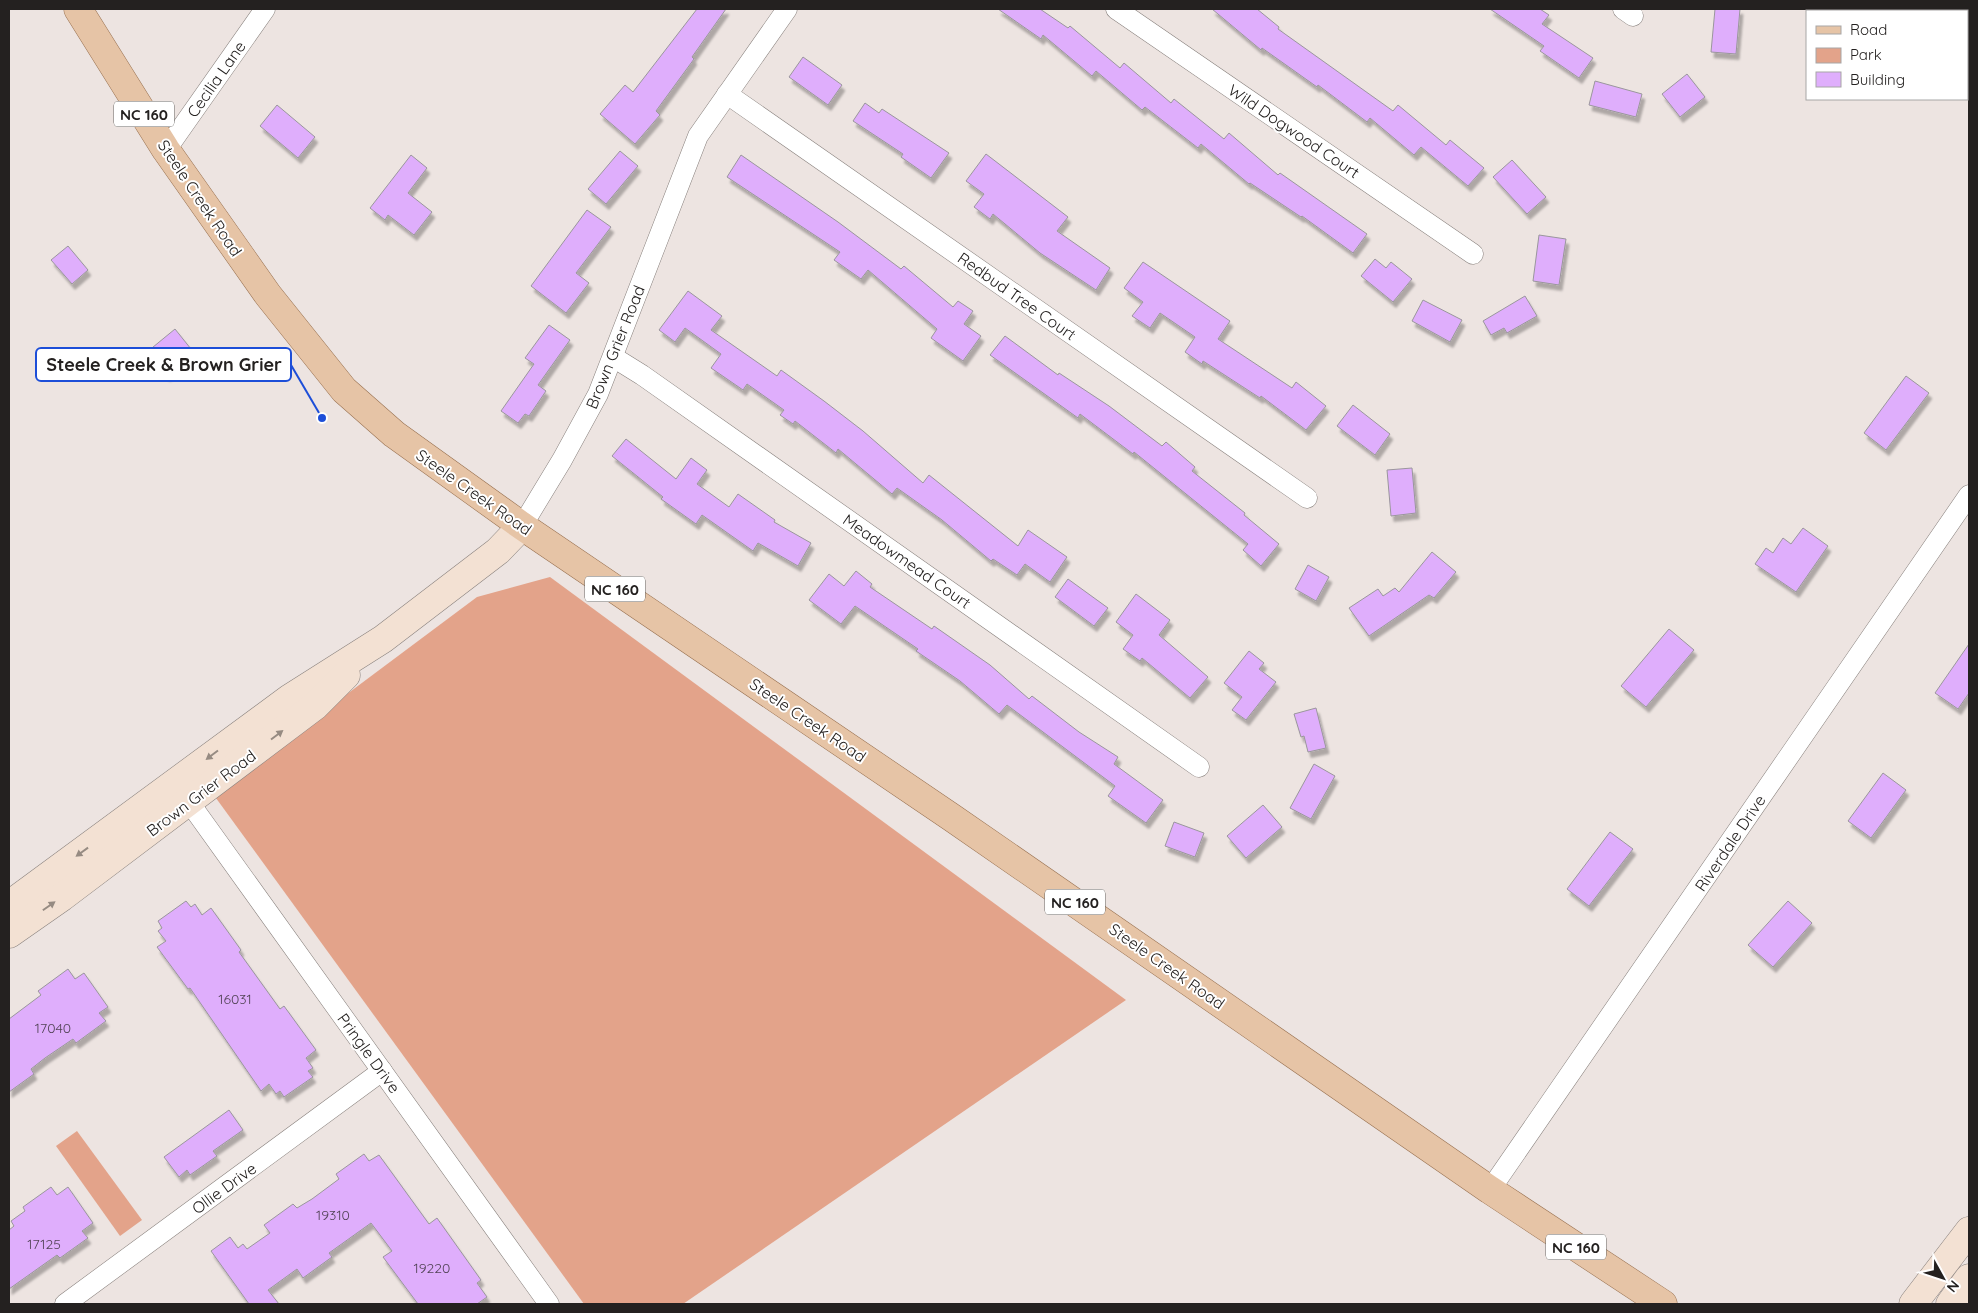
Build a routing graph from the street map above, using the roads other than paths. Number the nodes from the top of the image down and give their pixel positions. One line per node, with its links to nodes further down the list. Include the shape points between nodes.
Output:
1 (78, 9): 6 (main road, Steele Creek Road / NC 160)
2 (265, 9): 6 (street, Cecilia Lane)
3 (787, 9): 5 (street, Brown Grier Road)
4 (1116, 9): 7 (street, Wild Dogwood Court)
5 (727, 94): 8 (street, Brown Grier Road, via 698,136); 10 (street, Redbud Tree Court)
6 (166, 150): 11 (main road, Steele Creek Road / NC 160, via 268,295 344,390 430,461)
7 (1473, 254)
8 (613, 358): 11 (street, Brown Grier Road, via 585,420); 13 (street, Meadowmead Court, via 642,375)
9 (1969, 495): 18 (street, Riverdale Drive)
10 (1307, 498)
11 (522, 526): 12 (main road, Brown Grier Road, via 498,551); 18 (main road, Steele Creek Road / NC 160)
12 (383, 639): 14 (main road, Brown Grier Road, one-way to 12, via 315,706); 15 (main road, Brown Grier Road, one-way to 15, via 290,698)
13 (1199, 767)
14 (189, 802): 16 (main road, Brown Grier Road, one-way to 14); 17 (street, Pringle Drive)
15 (9, 905)
16 (9, 934)
17 (382, 1071): 21 (street, Ollie Drive); 22 (street, Pringle Drive)
18 (1490, 1190): 23 (main road, Steele Creek Road / NC 160)
19 (1969, 1231): 24 (main road)
20 (1969, 1278): 25 (main road)
21 (65, 1304)
22 (549, 1304)
23 (1663, 1304)
24 (1913, 1304)
25 (1950, 1304)

